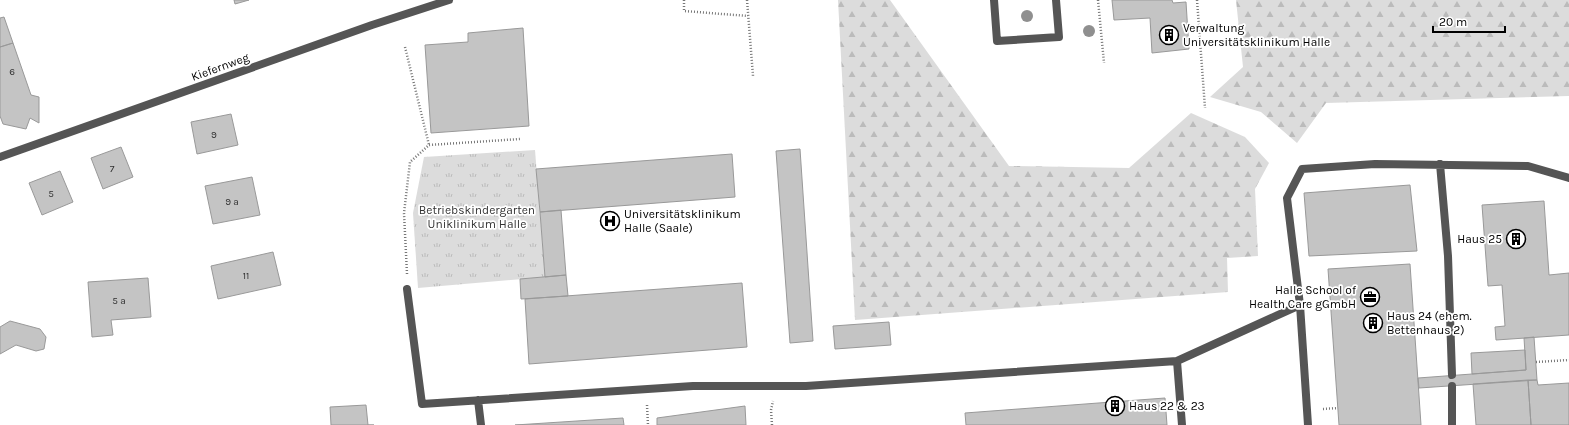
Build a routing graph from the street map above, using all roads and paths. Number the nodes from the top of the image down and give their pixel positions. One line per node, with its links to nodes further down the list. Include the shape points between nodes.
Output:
1 (449, 0): 15 (street, Kiefernweg)
2 (684, 0): 8 (path, via 684,11)
3 (747, 0): 8 (path)
4 (994, 0): 5 (street, via 997,40 1059,37)
5 (1056, 0)
6 (1098, 0): 10 (path)
7 (1198, 0): 12 (path)
8 (748, 16): 11 (path)
9 (405, 47): 14 (path)
10 (1104, 63)
11 (753, 76)
12 (1206, 108)
13 (520, 139): 14 (path)
14 (429, 145): 18 (path, via 410,162 404,213)
15 (0, 158)
16 (1440, 164): 17 (street, via 1528,166); 19 (street, via 1375,164 1302,169 1287,198); 23 (street, via 1448,256)
17 (1569, 178)
18 (408, 289): 26 (street, via 422,404)
19 (1300, 305): 21 (street); 30 (street)
20 (1569, 360): 22 (path)
21 (1177, 362): 24 (street, via 806,386); 29 (street)
22 (1536, 362)
23 (1452, 375)
24 (777, 385): 26 (street, via 693,386); 28 (path, via 771,410)
25 (1452, 386): 31 (street)
26 (478, 400): 27 (street)
27 (481, 425)
28 (772, 425)
29 (1182, 425)
30 (1308, 425)
31 (1452, 425)

